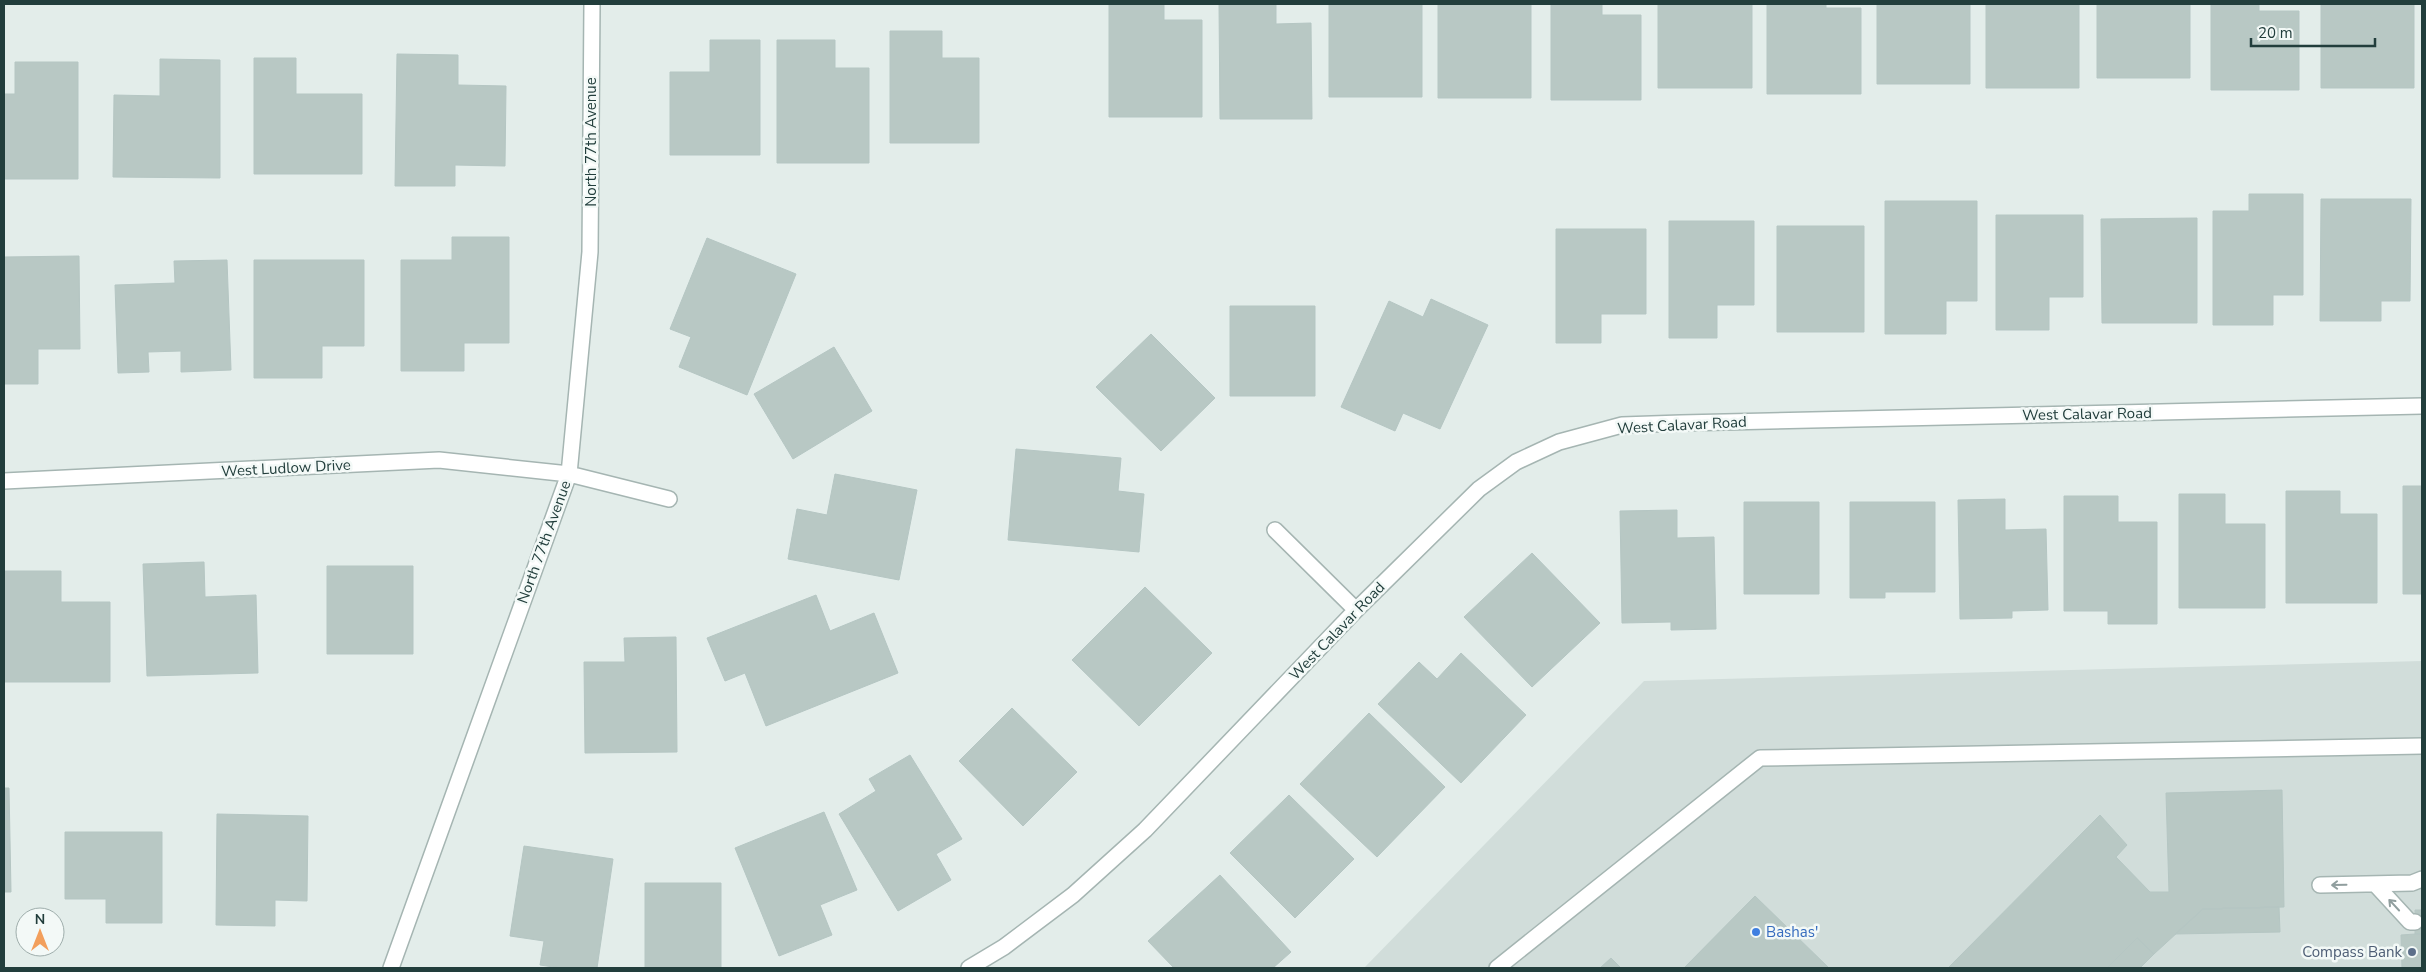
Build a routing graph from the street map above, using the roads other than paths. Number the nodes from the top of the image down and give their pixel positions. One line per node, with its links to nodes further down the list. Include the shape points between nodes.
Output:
1 (592, 4): 3 (street, North 77th Avenue, via 590,252)
2 (2422, 406): 7 (street, West Calavar Road, via 1622,425 1559,442 1516,462 1479,489)
3 (568, 474): 4 (street, West Ludlow Drive, via 439,460); 5 (street, West Ludlow Drive); 14 (street, North 77th Avenue)
4 (4, 482)
5 (669, 499)
6 (1275, 530): 7 (street)
7 (1356, 610): 15 (street, West Calavar Road, via 1145,830 1073,895 1004,947)
8 (2422, 746): 16 (street, via 1760,758)
9 (2422, 871): 11 (street)
10 (2375, 884): 11 (street); 12 (street, one-way to 12); 13 (street, one-way to 10, via 2410,922)
11 (2419, 884)
12 (2320, 885)
13 (2415, 922)
14 (391, 968)
15 (970, 968)
16 (1497, 968)

